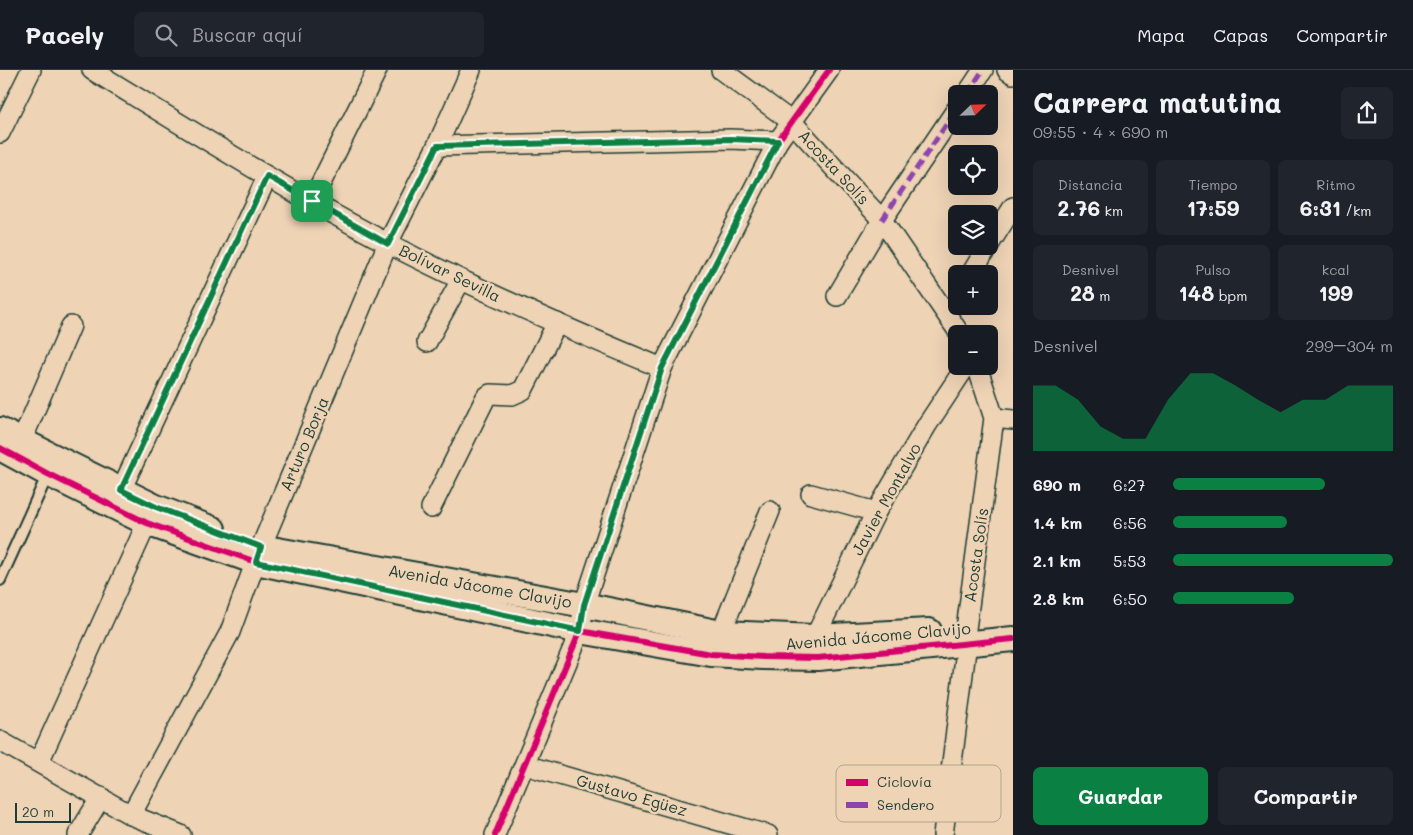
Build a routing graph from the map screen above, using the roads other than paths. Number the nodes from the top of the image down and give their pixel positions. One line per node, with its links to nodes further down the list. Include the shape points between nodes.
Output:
1 (31, 70): 13 (street)
2 (92, 70): 16 (street, Bolívar Sevilla)
3 (377, 70): 17 (street)
4 (471, 70): 15 (street, Arturo Borja)
5 (721, 70): 11 (street, Acosta Solís)
6 (829, 70): 11 (street)
7 (983, 70): 10 (street)
8 (1007, 70): 9 (street)
9 (1013, 74)
10 (973, 85)
11 (792, 122): 14 (street); 19 (street, Acosta Solís)
12 (948, 122): 19 (street)
13 (0, 133)
14 (778, 141): 15 (street, via 730,139); 28 (street)
15 (437, 146): 21 (street, Arturo Borja)
16 (267, 176): 17 (street, Bolívar Sevilla); 36 (street)
17 (312, 201): 21 (street, Bolívar Sevilla)
18 (1013, 207): 20 (street)
19 (882, 220): 23 (street); 24 (street, Acosta Solís)
20 (998, 230)
21 (388, 244): 22 (street, Bolívar Sevilla); 42 (street, Arturo Borja)
22 (460, 280): 25 (street, Bolívar Sevilla); 27 (street)
23 (837, 296)
24 (948, 300)
25 (557, 323): 28 (street, Bolívar Sevilla); 38 (street, via 524,390 512,395 490,394 486,398)
26 (71, 326): 34 (street)
27 (427, 342)
28 (662, 368): 44 (street)
29 (960, 375): 40 (street, Javier Montalvo)
30 (980, 375): 31 (street, Acosta Solís)
31 (994, 418): 32 (street); 48 (street, Acosta Solís)
32 (1013, 420)
33 (0, 430): 34 (street, Avenida Jácome Clavijo)
34 (13, 448): 35 (street, Avenida Jácome Clavijo); 36 (street, Avenida Jácome Clavijo)
35 (48, 474): 41 (street, Avenida Jácome Clavijo); 43 (lane)
36 (121, 490): 42 (street, Avenida Jácome Clavijo)
37 (811, 494): 40 (street)
38 (431, 508)
39 (770, 511): 47 (street)
40 (876, 512): 49 (street, Javier Montalvo)
41 (147, 523): 42 (street, Avenida Jácome Clavijo); 52 (street)
42 (258, 555): 44 (street, Avenida Jácome Clavijo); 46 (street, Avenida Jácome Clavijo); 56 (street, Arturo Borja, via 230,632)
43 (0, 580)
44 (584, 605): 46 (street); 47 (street, Avenida Jácome Clavijo)
45 (1013, 622): 48 (street, Avenida Jácome Clavijo)
46 (580, 631): 48 (street, Avenida Jácome Clavijo, via 711,654 763,658 818,658); 53 (street)
47 (721, 633): 49 (street, Avenida Jácome Clavijo)
48 (967, 636): 49 (street, Avenida Jácome Clavijo); 50 (street, Avenida Jácome Clavijo); 54 (street, Acosta Solís)
49 (815, 637)
50 (1013, 639)
51 (0, 741): 52 (street)
52 (38, 762): 55 (street)
53 (525, 765): 60 (street); 61 (street, Gustavo Egüez)
54 (951, 765)
55 (101, 797): 56 (street); 58 (street)
56 (131, 815): 59 (street)
57 (945, 822): 62 (street, Acosta Solís)
58 (78, 835)
59 (181, 835)
60 (495, 835)
61 (768, 835)
62 (943, 835)

